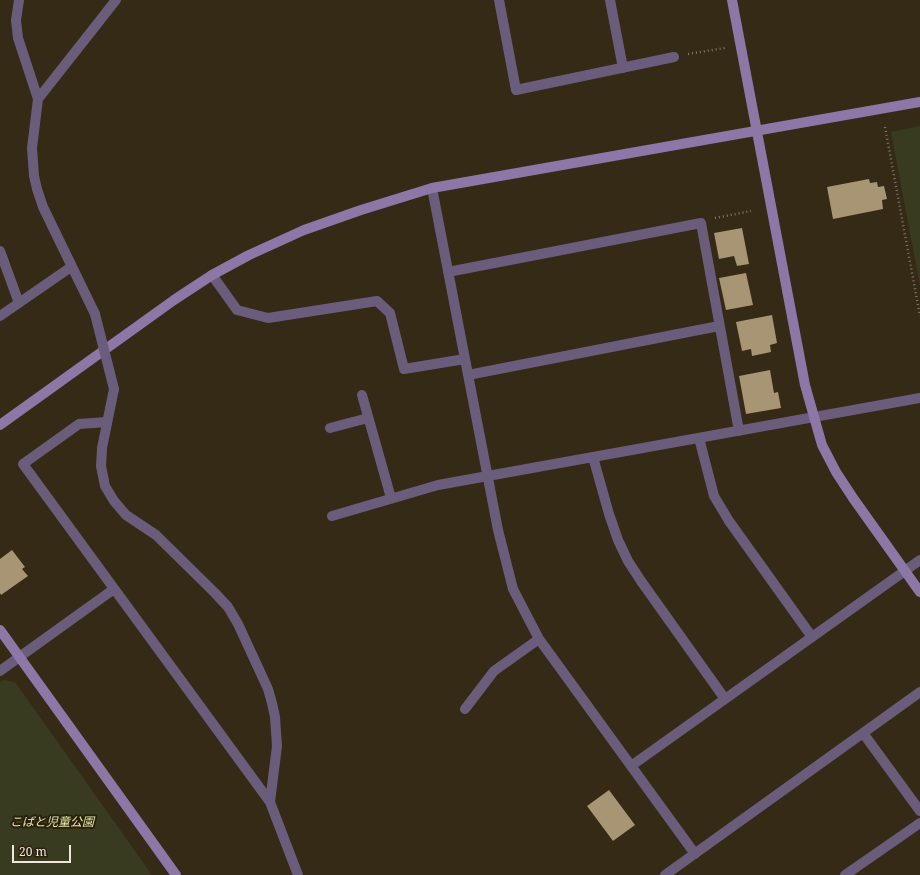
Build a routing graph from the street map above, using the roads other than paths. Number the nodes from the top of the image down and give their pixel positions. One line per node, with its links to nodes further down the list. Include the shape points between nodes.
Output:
1 (19, 0): 8 (street, via 16,20 18,38)
2 (116, 0): 8 (street)
3 (499, 0): 7 (street, via 516,90)
4 (610, 0): 7 (street)
5 (732, 0): 10 (street)
6 (674, 57): 7 (street)
7 (623, 68)
8 (38, 99): 13 (street, via 32,148 34,176 43,206)
9 (920, 102): 10 (street)
10 (757, 131): 11 (street); 23 (street)
11 (432, 188): 14 (street); 15 (street, via 304,230 249,255)
12 (0, 251): 16 (street)
13 (71, 267): 16 (street); 25 (street, bridge, via 95,314 114,389)
14 (448, 272): 18 (street, via 701,223); 19 (street)
15 (212, 276): 19 (street, via 237,310 268,318 377,301 390,312 404,369); 26 (street, via 174,300)
16 (19, 303): 17 (street)
17 (0, 316)
18 (719, 326): 20 (street); 28 (street)
19 (465, 360): 20 (street)
20 (468, 374): 31 (street)
21 (362, 395): 24 (street)
22 (920, 398): 23 (street)
23 (813, 417): 28 (street); 35 (street, via 822,445 836,472)
24 (368, 418): 27 (street); 32 (street)
25 (107, 422): 36 (street, via 79,424 23,464); 48 (street, via 101,466 105,486 114,501 126,515 156,535 228,607 268,689 277,731)
26 (0, 425)
27 (330, 428)
28 (739, 430): 29 (street)
29 (698, 438): 30 (street); 39 (street, via 714,496 728,522)
30 (593, 457): 31 (street); 44 (street, via 609,514 628,561)
31 (488, 476): 32 (street, via 438,485); 40 (street, via 513,589)
32 (391, 498): 33 (street)
33 (332, 516)
34 (920, 560): 35 (street)
35 (905, 571): 37 (street); 39 (street)
36 (114, 589): 41 (street); 48 (street)
37 (920, 592)
38 (0, 630): 41 (street)
39 (812, 637): 44 (street)
40 (539, 639): 45 (street, via 494,671); 47 (street)
41 (19, 657): 42 (street); 52 (street)
42 (0, 671)
43 (920, 692): 46 (street)
44 (725, 699): 47 (street)
45 (465, 709)
46 (863, 733): 49 (street); 51 (street)
47 (631, 766): 51 (street)
48 (270, 802): 53 (street)
49 (920, 811)
50 (920, 823): 55 (street)
51 (695, 854): 54 (street)
52 (176, 875)
53 (298, 875)
54 (665, 875)
55 (845, 875)

